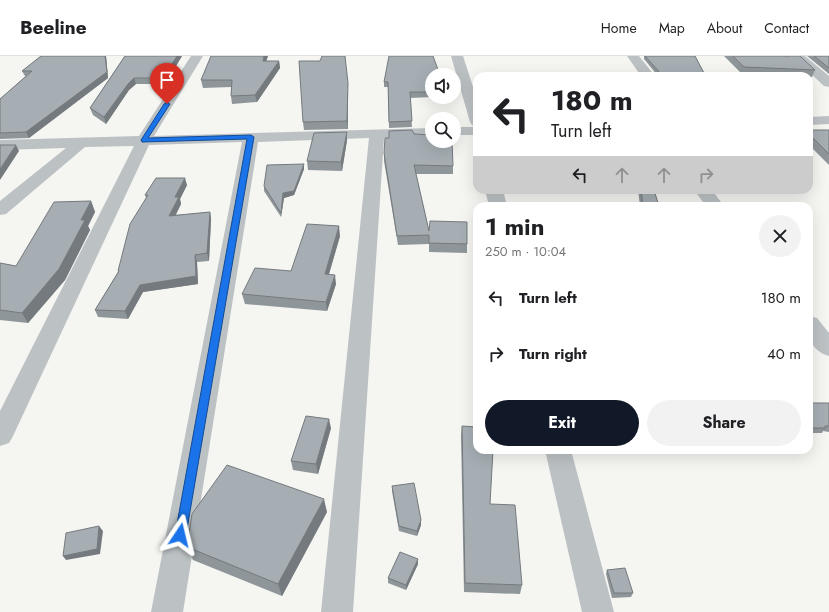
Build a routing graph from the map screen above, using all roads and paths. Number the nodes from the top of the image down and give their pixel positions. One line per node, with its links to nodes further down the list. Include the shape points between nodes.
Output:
1 (197, 56): 15 (street)
2 (457, 56): 7 (street)
3 (633, 56): 5 (street)
4 (798, 56): 6 (street)
5 (645, 72)
6 (829, 82)
7 (473, 109)
8 (829, 120): 9 (street)
9 (813, 121)
10 (461, 131): 11 (street)
11 (473, 131)
12 (425, 132): 13 (street)
13 (377, 134): 14 (street); 24 (street)
14 (251, 137): 15 (street); 23 (street)
15 (144, 140): 16 (street); 21 (street)
16 (82, 142): 17 (street); 18 (street)
17 (0, 145)
18 (0, 210)
19 (813, 328): 20 (street)
20 (829, 348)
21 (0, 436)
22 (559, 454): 25 (street)
23 (167, 612)
24 (337, 612)
25 (598, 612)

